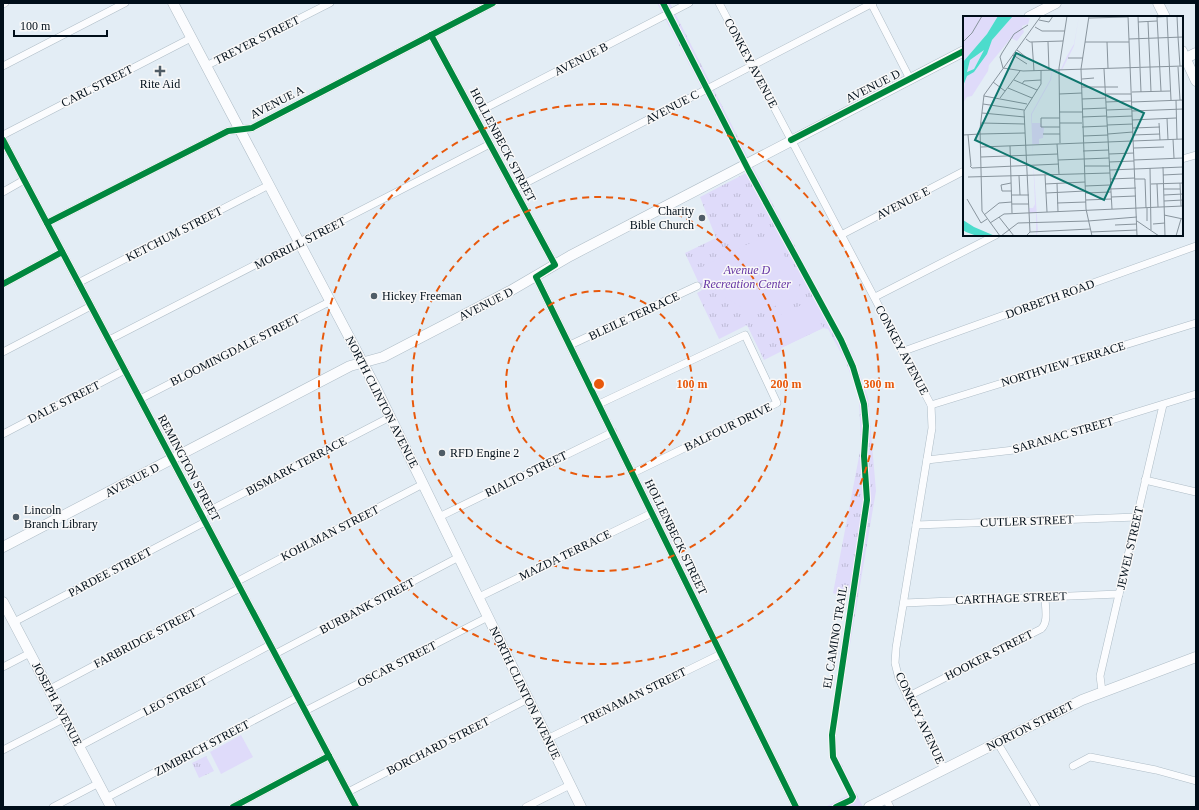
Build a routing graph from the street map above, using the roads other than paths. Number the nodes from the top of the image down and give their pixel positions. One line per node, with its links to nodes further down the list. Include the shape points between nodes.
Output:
1 (125, 3): 17 (street)
2 (173, 3): 13 (street, NORTH CLINTON AVENUE)
3 (330, 3): 18 (street, TREYER STREET)
4 (493, 3): 12 (street, AVENUE A)
5 (689, 3): 22 (street, AVENUE B)
6 (719, 3): 19 (street, CONKEY AVENUE)
7 (872, 3): 19 (street, AVENUE C); 20 (street)
8 (1056, 3): 10 (street)
9 (1158, 3): 11 (street)
10 (1031, 16)
11 (1164, 16)
12 (431, 35): 22 (street, HOLLENBECK STREET); 23 (street, AVENUE A, via 252,128)
13 (191, 38): 18 (street, NORTH CLINTON AVENUE); 24 (street, CARL STREET)
14 (963, 52): 20 (street, AVENUE D)
15 (1196, 53): 16 (street)
16 (1183, 56): 21 (street)
17 (3, 66)
18 (206, 66): 23 (street, NORTH CLINTON AVENUE)
19 (752, 66): 26 (street, CONKEY AVENUE); 33 (street, AVENUE C)
20 (910, 79): 26 (street, AVENUE D)
21 (1196, 81)
22 (474, 114): 27 (street, HOLLENBECK STREET)
23 (240, 130): 32 (street, NORTH CLINTON AVENUE); 35 (street, AVENUE A, via 228,131)
24 (3, 135)
25 (3, 140): 31 (street, REMINGTON STREET)
26 (791, 140): 36 (street, CONKEY AVENUE); 41 (street, AVENUE D)
27 (490, 144): 33 (street, HOLLENBECK STREET); 38 (street, MORRILL STREET)
28 (1196, 155): 29 (street)
29 (1183, 159)
30 (963, 173): 36 (street, AVENUE E)
31 (24, 180): 34 (street); 35 (street, REMINGTON STREET)
32 (269, 185): 38 (street, NORTH CLINTON AVENUE); 43 (street, KETCHUM STREET)
33 (514, 189): 41 (street, HOLLENBECK STREET)
34 (3, 192)
35 (47, 224): 40 (street, REMINGTON STREET)
36 (842, 234): 46 (street, CONKEY AVENUE)
37 (994, 236): 46 (street)
38 (300, 243): 47 (street, NORTH CLINTON AVENUE); 50 (street, MORRILL STREET)
39 (1196, 246): 52 (street, DORBETH ROAD)
40 (62, 252): 43 (street, REMINGTON STREET); 44 (street)
41 (555, 265): 42 (street, AVENUE D)
42 (536, 277): 51 (street, HOLLENBECK STREET); 54 (street, AVENUE D, via 379,359)
43 (78, 283): 48 (street, REMINGTON STREET)
44 (3, 284)
45 (697, 286): 51 (street, BLEILE TERRACE)
46 (875, 298): 52 (street, CONKEY AVENUE)
47 (331, 301): 54 (street, NORTH CLINTON AVENUE); 57 (street, BLOOMINGDALE STREET)
48 (91, 306): 50 (street, REMINGTON STREET); 53 (street)
49 (1196, 323): 59 (street, NORTHVIEW TERRACE)
50 (109, 340): 55 (street, REMINGTON STREET)
51 (570, 346): 58 (street, HOLLENBECK STREET)
52 (904, 351): 59 (street, CONKEY AVENUE)
53 (3, 352)
54 (363, 363): 61 (street, NORTH CLINTON AVENUE); 64 (street, AVENUE D, via 350,366)
55 (125, 370): 57 (street, REMINGTON STREET); 63 (street, DALE STREET)
56 (1196, 394): 60 (street, SARANAC STREET)
57 (140, 399): 64 (street, REMINGTON STREET)
58 (599, 404): 62 (street, HOLLENBECK STREET); 66 (street, BALFOUR DRIVE, via 745,335 777,403)
59 (930, 405): 65 (street, CONKEY AVENUE, via 932,423)
60 (1163, 405): 65 (street, SARANAC STREET, via 1014,450); 67 (street, JEWEL STREET)
61 (390, 417): 68 (street, NORTH CLINTON AVENUE); 73 (street, BISMARK TERRACE)
62 (613, 432): 66 (street, HOLLENBECK STREET); 71 (street, RIALTO STREET)
63 (3, 434)
64 (172, 460): 73 (street, REMINGTON STREET); 75 (street, AVENUE D)
65 (927, 460): 74 (street, CONKEY AVENUE)
66 (633, 473): 70 (street, HOLLENBECK STREET)
67 (1145, 480): 69 (street); 72 (street, JEWEL STREET)
68 (423, 484): 71 (street, NORTH CLINTON AVENUE); 77 (street, KOHLMAN STREET)
69 (1196, 492)
70 (652, 513): 79 (street, MAZDA TERRACE); 88 (street, HOLLENBECK STREET)
71 (439, 517): 76 (street, NORTH CLINTON AVENUE)
72 (1137, 517): 74 (street, CUTLER STREET); 78 (street, JEWEL STREET)
73 (203, 519): 77 (street, REMINGTON STREET); 84 (street, PARDEE STREET)
74 (916, 525): 82 (street, CONKEY AVENUE)
75 (3, 547)
76 (459, 558): 79 (street, NORTH CLINTON AVENUE); 87 (street, BURBANK STREET)
77 (238, 585): 85 (street, REMINGTON STREET); 91 (street, FARBRIDGE STREET)
78 (1119, 594): 80 (street, CARTHAGE STREET); 92 (street, JEWEL STREET, via 1100,676)
79 (478, 597): 83 (street, NORTH CLINTON AVENUE)
80 (1045, 597): 82 (street, CARTHAGE STREET); 93 (street, HOOKER STREET, via 1046,623 1041,629)
81 (3, 602): 84 (street, JOSEPH AVENUE)
82 (904, 603): 93 (street, CONKEY AVENUE, via 895,663)
83 (488, 617): 95 (street, NORTH CLINTON AVENUE); 96 (street, OSCAR STREET)
84 (14, 622): 86 (street, JOSEPH AVENUE)
85 (270, 645): 87 (street, REMINGTON STREET); 100 (street, LEO STREET)
86 (30, 653): 90 (street); 91 (street, JOSEPH AVENUE)
87 (275, 654): 94 (street, REMINGTON STREET)
88 (721, 654): 98 (street, TRENAMAN STREET); 116 (street, HOLLENBECK STREET)
89 (1196, 657): 92 (street, NORTON STREET)
90 (3, 666)
91 (50, 689): 97 (street, JOSEPH AVENUE)
92 (1102, 691): 99 (street, NORTON STREET)
93 (908, 697): 104 (street, CONKEY AVENUE)
94 (298, 698): 96 (street, REMINGTON STREET); 109 (street, ZIMBRICH STREET)
95 (528, 699): 98 (street, NORTH CLINTON AVENUE); 108 (street, BORCHARD STREET)
96 (305, 711): 102 (street, REMINGTON STREET)
97 (65, 718): 100 (street, JOSEPH AVENUE); 101 (street)
98 (547, 739): 107 (street, NORTH CLINTON AVENUE)
99 (997, 742): 104 (street, NORTON STREET); 118 (street)
100 (80, 746): 106 (street, JOSEPH AVENUE)
101 (3, 750)
102 (329, 756): 108 (street, REMINGTON STREET); 112 (street)
103 (1073, 766): 105 (street, via 1090,758)
104 (944, 769): 110 (street, NORTON STREET)
105 (1196, 780)
106 (99, 783): 109 (street, JOSEPH AVENUE); 111 (street)
107 (570, 785): 114 (street); 115 (street, NORTH CLINTON AVENUE)
108 (348, 792): 113 (street, REMINGTON STREET)
109 (109, 802)
110 (888, 803): 117 (street, NORTON STREET)
111 (53, 807)
112 (233, 807)
113 (356, 807)
114 (526, 807)
115 (581, 807)
116 (796, 807)
117 (869, 807)
118 (1036, 807)

